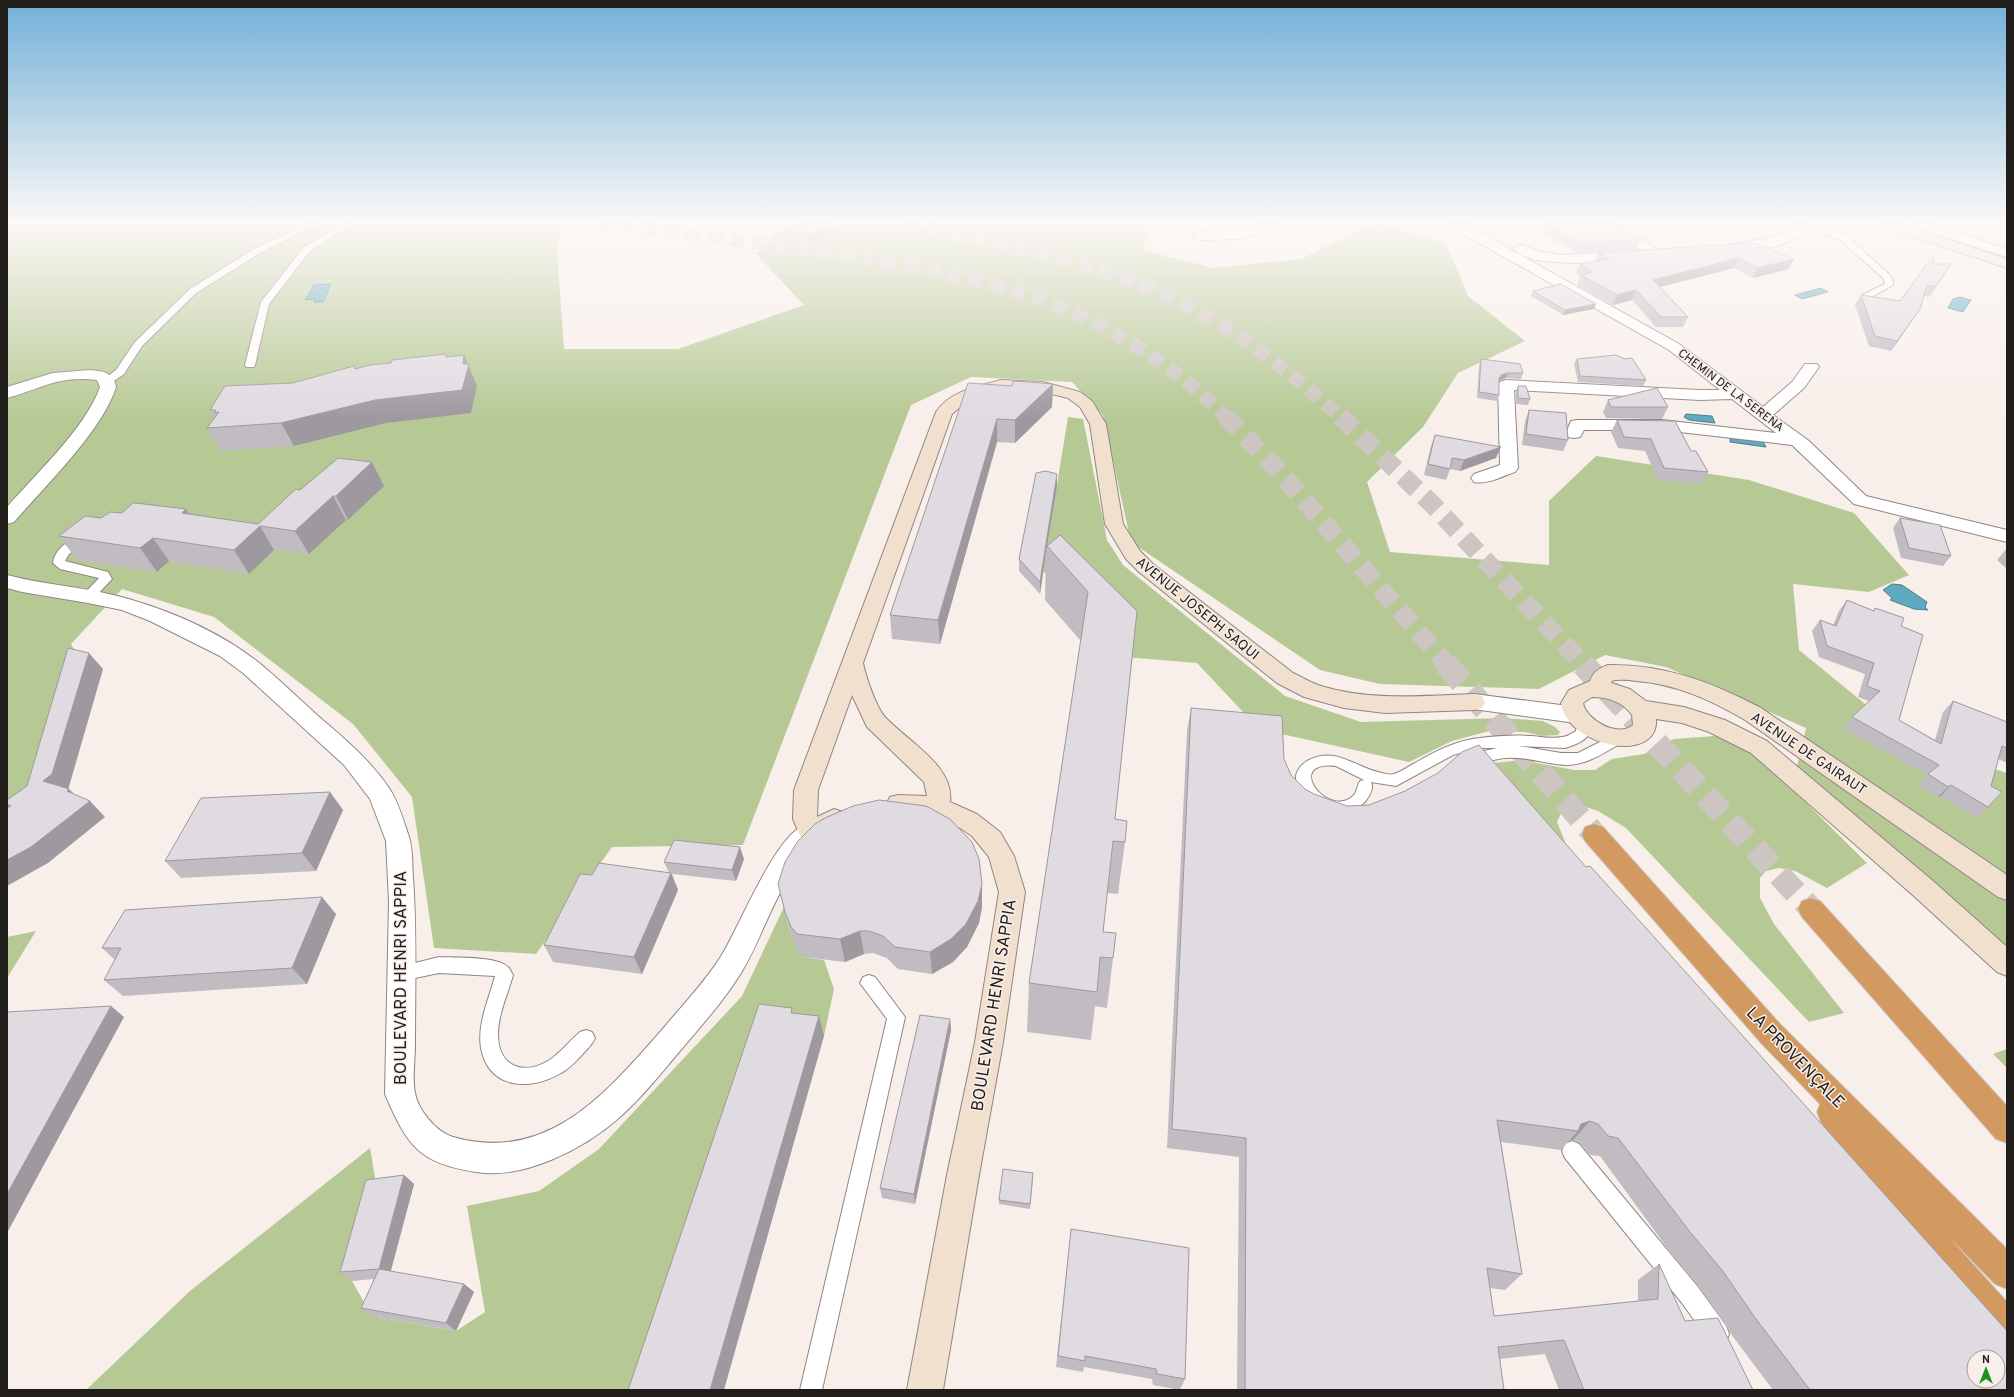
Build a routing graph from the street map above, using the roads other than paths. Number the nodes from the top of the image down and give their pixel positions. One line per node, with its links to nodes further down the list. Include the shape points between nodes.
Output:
1 (196, 289): 8 (lane, via 138,344 120,372)
2 (276, 289): 6 (lane, via 264,304)
3 (1572, 289): 10 (street, CHEMIN DE LA SERENA, via 1674,347)
4 (1880, 289): 5 (lane)
5 (1865, 298)
6 (250, 365)
7 (1811, 367): 11 (street, via 1798,385)
8 (107, 381): 9 (street, via 102,376 92,374 61,375); 15 (street, via 107,393 72,444)
9 (7, 393)
10 (1735, 394): 11 (street, CHEMIN DE LA SERENA); 14 (street, via 1700,395 1506,385 1509,468)
11 (1763, 415): 13 (street, CHEMIN DE LA SERENA)
12 (1574, 433): 13 (street, via 1577,425 1662,425)
13 (1797, 440): 17 (street, CHEMIN DE LA SERENA, via 1860,500)
14 (1480, 478)
15 (7, 518)
16 (99, 532): 19 (lane, via 65,550 59,557 60,563 64,566 104,575 106,579)
17 (2007, 536)
18 (7, 581): 19 (street, BOULEVARD HENRI SAPPIA, via 22,586)
19 (88, 596): 35 (street, BOULEVARD HENRI SAPPIA, via 127,605 157,616 227,651 280,693 357,765 381,795 398,841 402,901)
20 (852, 661): 22 (street, AVENUE JOSEPH SAQUI, via 944,412 964,396 1001,385 1023,385 1074,395 1086,404 1098,424 1114,524 1133,555 1285,678 1312,691 1344,700 1385,705 1474,702); 28 (street, via 855,678 875,721 935,778 939,794); 30 (street, AVENUE JOSEPH SAQUI, via 806,790 805,819)
21 (1599, 688): 22 (street, via 1580,692); 23 (street, via 1622,695); 32 (street, AVENUE DE GAIRAUT, via 1602,678 1608,673 1634,673 1660,676 1706,689 1753,714)
22 (1578, 712): 24 (street, via 1600,733); 26 (lane, via 1583,734 1565,743 1479,743 1449,751 1396,780 1386,780 1329,760 1313,764 1307,768 1304,775 1307,789 1313,797 1333,806 1343,807 1360,800)
23 (1642, 717): 24 (street, via 1641,732); 34 (street, AVENUE DE GAIRAUT, via 1717,730 1740,736 1759,747)
24 (1618, 738): 25 (lane, via 1594,752 1576,758 1503,752 1484,754)
25 (1452, 767)
26 (1365, 785)
27 (1304, 807): 29 (lane, via 1320,816)
28 (937, 808): 30 (street, BOULEVARD HENRI SAPPIA, via 906,804 866,808 836,818); 45 (street, BOULEVARD HENRI SAPPIA, via 960,816 983,830 999,851 1012,892 989,1042)
29 (1339, 821)
30 (812, 833): 35 (street, BOULEVARD HENRI SAPPIA, via 791,853 776,876 727,970 700,1006 625,1093 600,1116 564,1139 527,1154 490,1158 456,1154 427,1141 410,1118 400,1094)
31 (1594, 834): 37 (highway, LA PROVENÇALE)
32 (2007, 889)
33 (1811, 909): 39 (highway)
34 (2007, 964)
35 (401, 973): 38 (lane, via 439,965 494,968 501,971 504,975 489,1033 491,1055 498,1067 512,1075 532,1076 555,1066)
36 (869, 982): 44 (lane, via 896,1017)
37 (1771, 1034): 41 (highway, LA PROVENÇALE); 42 (highway, via 1935,1245)
38 (586, 1038)
39 (2007, 1128)
40 (1572, 1152): 43 (lane, via 1690,1295)
41 (2007, 1272)
42 (2007, 1328)
43 (1726, 1350)
44 (811, 1390)
45 (925, 1390)

